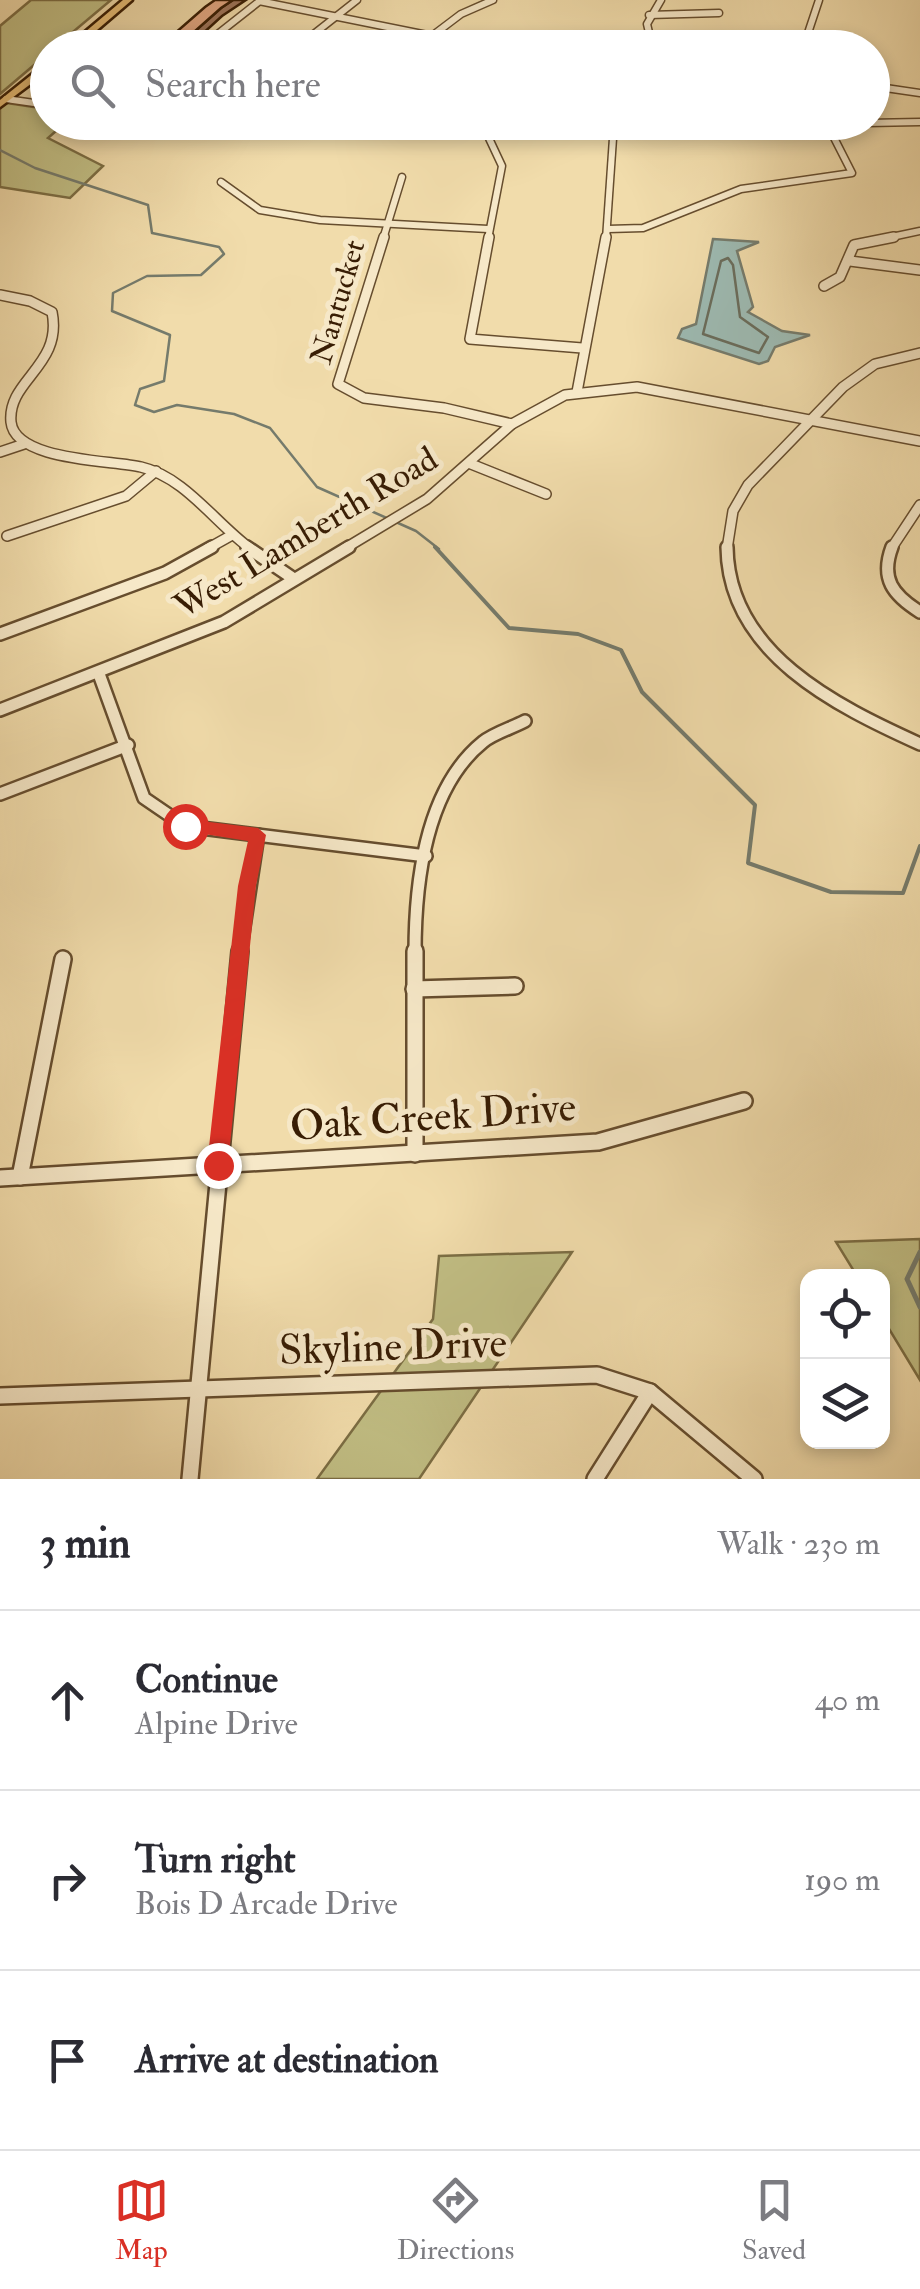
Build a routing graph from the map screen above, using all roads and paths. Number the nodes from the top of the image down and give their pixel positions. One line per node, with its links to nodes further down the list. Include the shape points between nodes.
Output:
1 (128, 0): 10 (main road)
2 (357, 0): 9 (street)
3 (493, 0): 14 (street)
4 (661, 0): 8 (street)
5 (820, 0): 16 (street)
6 (260, 1): 9 (street); 11 (street)
7 (719, 13): 8 (street)
8 (649, 14): 15 (street)
9 (332, 16): 12 (street); 13 (street)
10 (92, 30)
11 (223, 30)
12 (316, 30)
13 (398, 30)
14 (440, 30)
15 (650, 30)
16 (805, 30)
17 (30, 80): 20 (main road)
18 (890, 88): 19 (street)
19 (920, 92)
20 (3, 102): 21 (street)
21 (30, 104)
22 (920, 122): 23 (street)
23 (890, 123)
24 (490, 140): 31 (street, via 502,166)
25 (613, 140): 30 (street)
26 (835, 140): 30 (street, via 852,173 741,190 643,228)
27 (402, 176): 29 (street, Nantucket)
28 (220, 182): 29 (street, via 260,210)
29 (384, 224): 31 (street); 43 (street, Nantucket, via 338,384 364,398)
30 (608, 228): 37 (street)
31 (488, 229): 37 (street, via 470,340)
32 (920, 231): 33 (street, via 854,245)
33 (850, 260): 34 (street); 35 (street, via 840,278)
34 (920, 270)
35 (824, 286)
36 (0, 295): 45 (street, via 52,312 57,326 49,354 10,414)
37 (582, 348): 41 (street)
38 (920, 353): 39 (street)
39 (906, 356): 40 (street); 42 (street, via 874,364)
40 (920, 363)
41 (577, 392): 42 (street, West Lamberth Road, via 636,387); 43 (street, West Lamberth Road)
42 (817, 420): 44 (street, West Lamberth Road); 59 (street, via 748,485 730,519 724,554 731,590 758,635 800,678)
43 (512, 424): 47 (street, West Lamberth Road)
44 (920, 441)
45 (24, 444): 46 (street); 48 (street)
46 (0, 452)
47 (471, 464): 49 (street); 53 (street, West Lamberth Road, via 427,499)
48 (156, 471): 51 (street); 52 (street, via 126,496)
49 (546, 494)
50 (920, 505): 54 (street, via 890,543 885,562 888,582)
51 (232, 535): 53 (street); 55 (street, via 133,587)
52 (8, 536)
53 (294, 579): 56 (street, West Lamberth Road, via 224,622)
54 (920, 612)
55 (0, 634)
56 (99, 674): 57 (street, West Lamberth Road); 60 (street)
57 (0, 710)
58 (525, 722): 63 (street, via 483,742 443,791)
59 (920, 744)
60 (128, 745): 61 (street); 62 (street, via 144,798 185,826)
61 (0, 794)
62 (258, 835): 63 (street); 69 (street)
63 (426, 856): 66 (street, via 415,906)
64 (64, 959): 70 (street)
65 (515, 986): 66 (street)
66 (414, 989): 68 (street)
67 (744, 1101): 68 (street, Oak Creek Drive, via 598,1142)
68 (414, 1154): 69 (street, Oak Creek Drive)
69 (218, 1165): 70 (street, Oak Creek Drive); 72 (street)
70 (20, 1177): 71 (street, Oak Creek Drive)
71 (0, 1178)
72 (198, 1388): 73 (street, Skyline Drive, via 597,1375); 74 (street, Skyline Drive); 75 (street)
73 (650, 1392): 76 (street); 77 (street, Skyline Drive)
74 (0, 1396)
75 (190, 1479)
76 (594, 1479)
77 (754, 1479)

